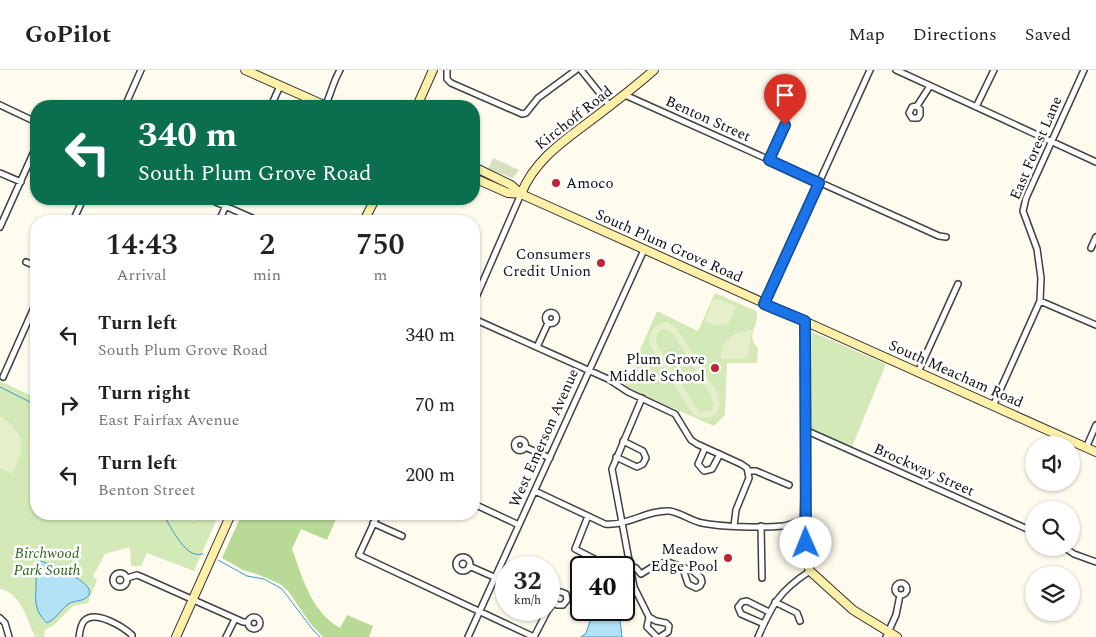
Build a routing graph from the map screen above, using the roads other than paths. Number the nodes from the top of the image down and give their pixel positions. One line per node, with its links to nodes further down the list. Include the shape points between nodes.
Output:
1 (141, 70): 16 (street)
2 (245, 70): 13 (main road)
3 (340, 70): 19 (street)
4 (433, 70): 20 (main road)
5 (448, 70): 6 (street, via 446,79 451,84 522,114)
6 (576, 70)
7 (581, 70): 22 (street)
8 (654, 70): 15 (main road, Kirchoff Road)
9 (870, 70): 35 (street)
10 (896, 70): 14 (street)
11 (994, 70): 24 (street)
12 (1084, 70): 27 (street, East Forest Lane)
13 (280, 86): 17 (street); 18 (main road)
14 (930, 86): 23 (street); 24 (street)
15 (625, 95): 22 (main road, Kirchoff Road); 28 (street, Benton Street)
16 (128, 100)
17 (274, 100)
18 (312, 100)
19 (328, 100)
20 (420, 100)
21 (0, 105): 25 (street)
22 (610, 106): 36 (main road, Kirchoff Road, via 552,150 538,165)
23 (917, 106)
24 (976, 107): 27 (street)
25 (30, 119)
26 (785, 125): 28 (street)
27 (1051, 142): 30 (street); 49 (street, East Forest Lane, via 1023,211 1037,249)
28 (769, 160): 35 (street, Benton Street)
29 (30, 161): 34 (street)
30 (1096, 162)
31 (480, 170): 36 (main road, South Plum Grove Road, via 511,185)
32 (0, 173): 34 (street)
33 (480, 181): 36 (main road, South Plum Grove Road, via 508,193)
34 (21, 182): 40 (street)
35 (819, 183): 41 (street, Benton Street); 50 (street)
36 (521, 194): 44 (main road, South Plum Grove Road); 48 (street)
37 (226, 206): 38 (street); 39 (street)
38 (222, 215)
39 (245, 215)
40 (0, 227)
41 (946, 237)
42 (1096, 237): 43 (street)
43 (1091, 248)
44 (644, 250): 50 (main road, South Plum Grove Road); 57 (street, West Emerson Avenue)
45 (26, 262): 46 (street)
46 (30, 264)
47 (958, 284): 58 (street)
48 (480, 288)
49 (1040, 301): 55 (street); 61 (street, East Forest Lane)
50 (764, 304): 52 (main road, South Plum Grove Road)
51 (30, 316): 59 (street)
52 (805, 321): 58 (main road, South Meacham Road); 63 (main road)
53 (480, 322): 56 (street)
54 (548, 323): 56 (street)
55 (1096, 325)
56 (537, 347): 57 (street)
57 (589, 370): 60 (street); 70 (street, West Emerson Avenue)
58 (918, 372): 61 (main road, South Meacham Road)
59 (3, 377)
60 (642, 398): 64 (street); 66 (street, via 675,414 691,440)
61 (993, 406): 67 (main road, South Meacham Road)
62 (1096, 425): 67 (street)
63 (805, 430): 77 (main road); 86 (street, Brockway Street)
64 (623, 441): 71 (street); 71 (street, via 644,451 646,458 637,467)
65 (525, 447): 70 (street)
66 (705, 448): 69 (street); 69 (street, via 698,464 704,471 712,469)
67 (1086, 448): 68 (main road, South Meacham Road)
68 (1096, 452)
69 (720, 454): 72 (street)
70 (550, 458): 74 (street, West Emerson Avenue)
71 (616, 458): 81 (street, via 612,470)
72 (749, 471): 73 (street); 83 (street)
73 (790, 485)
74 (535, 491): 76 (street); 82 (street, West Emerson Avenue)
75 (480, 507): 82 (street)
76 (588, 516): 81 (street, via 605,524); 89 (street, via 575,550)
77 (805, 519): 85 (street); 87 (main road)
78 (228, 520): 104 (main road)
79 (375, 520): 80 (street)
80 (373, 523): 88 (street); 106 (street, via 359,555)
81 (622, 524): 83 (street, via 653,513 670,511 700,523); 90 (street)
82 (519, 525): 98 (street, West Emerson Avenue)
83 (734, 526): 84 (street)
84 (762, 526): 85 (street); 101 (street)
85 (784, 526): 87 (street)
86 (1025, 528)
87 (805, 532): 96 (main road)
88 (402, 536)
89 (587, 556)
90 (630, 556)
91 (1080, 556): 92 (street)
92 (1096, 562)
93 (469, 566): 98 (street)
94 (635, 568): 97 (street)
95 (683, 569): 97 (street, via 665,562)
96 (810, 571): 105 (street, via 788,586); 115 (main road, via 852,610)
97 (641, 574): 100 (street)
98 (494, 577): 106 (street, West Emerson Avenue)
99 (127, 578): 104 (street, via 137,575)
100 (635, 578)
101 (762, 578)
102 (635, 590): 108 (street)
103 (900, 595): 115 (street)
104 (194, 599): 110 (street); 119 (main road)
105 (775, 602): 107 (street); 112 (street, via 797,613)
106 (480, 611): 121 (street, West Emerson Avenue); 122 (street)
107 (770, 612): 114 (street); 114 (street, via 747,601 738,607 741,614)
108 (649, 616): 123 (street, via 647,627); 123 (street, via 669,626 668,632)
109 (0, 618): 116 (street)
110 (235, 619): 113 (street); 120 (street)
111 (542, 621): 122 (street)
112 (800, 621)
113 (248, 622)
114 (764, 624): 124 (street)
115 (887, 635): 125 (main road)
116 (10, 637)
117 (79, 637): 118 (street, via 83,622 100,617 124,629)
118 (132, 637)
119 (176, 637)
120 (226, 637)
121 (468, 637)
122 (534, 637)
123 (659, 637)
124 (758, 637)
125 (897, 637)

